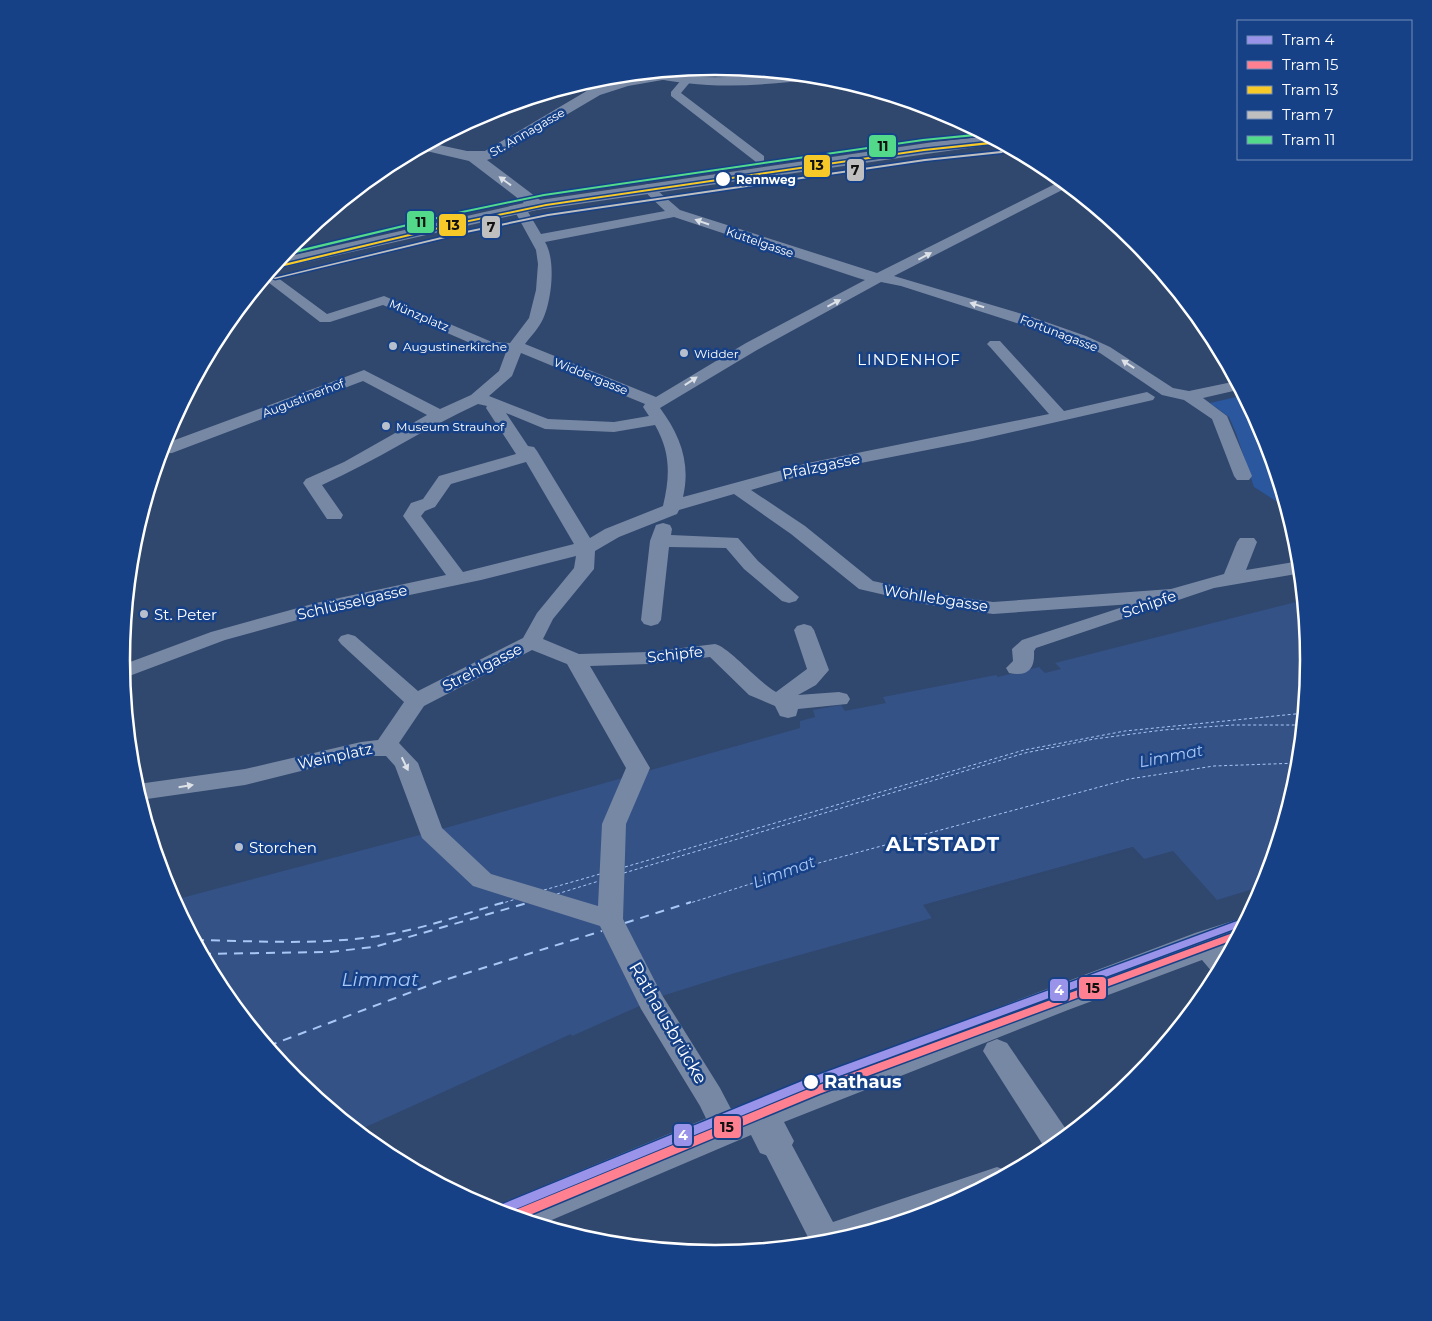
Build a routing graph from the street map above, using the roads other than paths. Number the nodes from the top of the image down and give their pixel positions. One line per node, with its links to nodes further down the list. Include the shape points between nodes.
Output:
1 (669, 77): 3 (street)
2 (782, 79): 3 (street)
3 (686, 81): 8 (street, via 675,94)
4 (625, 82): 7 (street, St. Annagasse, via 607,87 494,152)
5 (987, 141): 10 (street)
6 (432, 148): 7 (street)
7 (474, 157): 11 (street, one-way to 7)
8 (760, 159)
9 (1059, 187): 15 (street, one-way to 9)
10 (646, 188): 11 (street); 12 (street, Kuttelgasse)
11 (528, 206): 13 (street); 14 (street)
12 (675, 214): 13 (street); 15 (street, Kuttelgasse, one-way to 12, via 795,254)
13 (538, 239): 18 (street, via 545,264 544,290 536,318)
14 (287, 262)
15 (882, 278): 20 (street, Fortunagasse, one-way to 15, via 1125,362 1081,339 904,282); 24 (street, one-way to 15, via 711,369)
16 (272, 279): 18 (street, Münzplatz, via 325,319 384,300 489,346)
17 (995, 344): 26 (street)
18 (520, 348): 22 (street, via 506,372); 24 (street, Widdergasse)
19 (1233, 387): 21 (street)
20 (1157, 394): 21 (street, Fortunagasse); 26 (street)
21 (1189, 396): 30 (street, Fortunagasse, via 1219,416)
22 (477, 398): 23 (street); 25 (street)
23 (498, 404): 27 (street); 29 (street, via 494,408 524,452)
24 (656, 409): 27 (street, via 614,427); 32 (street, via 672,443 678,472)
25 (439, 415): 28 (street, Augustinerhof, via 364,375); 33 (street, via 350,466 312,483)
26 (1061, 417): 31 (street, Pfalzgasse, via 808,468)
27 (545, 424): 29 (street)
28 (171, 448)
29 (529, 453): 36 (street); 38 (street, via 446,480 429,503 420,506 412,516)
30 (1243, 476)
31 (734, 487): 32 (street, Pfalzgasse); 40 (street, Wohllebgasse, via 798,530 866,586 993,608)
32 (671, 508): 34 (street); 36 (street, via 612,533)
33 (334, 515)
34 (660, 541): 41 (street, via 731,542 751,565); 42 (street)
35 (1246, 542): 39 (street)
36 (586, 548): 38 (street, Schlüsselgasse); 45 (street, Strehlgasse, via 584,569 544,617)
37 (1294, 568): 39 (street, Schipfe)
38 (457, 576): 48 (street, Schlüsselgasse, via 315,607 218,636)
39 (1232, 579): 40 (street, Schipfe)
40 (1171, 595): 47 (street, Schipfe, via 1029,644 1023,649 1024,664)
41 (789, 597)
42 (651, 620)
43 (804, 630): 51 (street, via 818,670 785,694)
44 (348, 640): 50 (street)
45 (531, 642): 46 (street, Schipfe); 50 (street, Strehlgasse)
46 (576, 660): 51 (street, Schipfe, via 649,651 715,650 750,686); 54 (street, Rathausbrücke, via 638,767 614,824)
47 (1017, 668)
48 (130, 669)
49 (840, 700): 51 (street, Schipfe)
50 (416, 701): 52 (street, Strehlgasse)
51 (786, 707)
52 (385, 747): 53 (street, Weinplatz, one-way to 52, via 245,777 361,749); 54 (street, Weinplatz, one-way to 54, via 398,752 406,763 431,832 482,880)
53 (145, 791)
54 (610, 919): 58 (street, Rathausbrücke, via 651,1001 710,1097)
55 (1229, 942): 56 (street)
56 (1216, 953): 58 (street)
57 (997, 1051): 59 (street)
58 (753, 1128): 61 (street); 63 (street, Rathausbrücke)
59 (1055, 1137)
60 (940, 1201): 62 (street)
61 (524, 1213)
62 (874, 1224)
63 (823, 1236)

